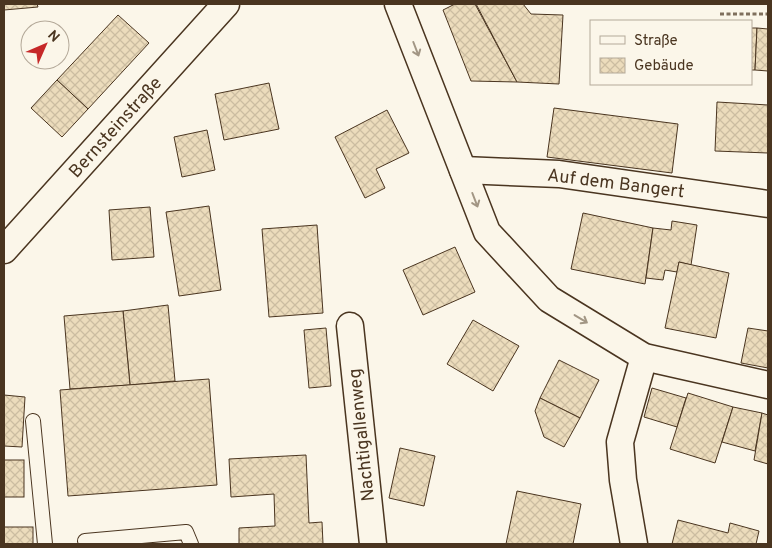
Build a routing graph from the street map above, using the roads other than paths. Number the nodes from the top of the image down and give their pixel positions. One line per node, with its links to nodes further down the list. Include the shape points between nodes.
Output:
1 (226, 4): 5 (street, Bernsteinstraße)
2 (398, 4): 3 (street, one-way to 3)
3 (463, 170): 4 (street, Auf dem Bangert, via 559,174); 7 (street, one-way to 7, via 487,232 549,299)
4 (768, 204)
5 (4, 250)
6 (350, 326): 13 (street, Nachtigallenweg)
7 (644, 358): 8 (street); 14 (street, via 620,442)
8 (768, 385)
9 (33, 421): 11 (lane)
10 (85, 541): 12 (lane, via 186,532)
11 (45, 544)
12 (191, 544)
13 (373, 544)
14 (634, 544)

